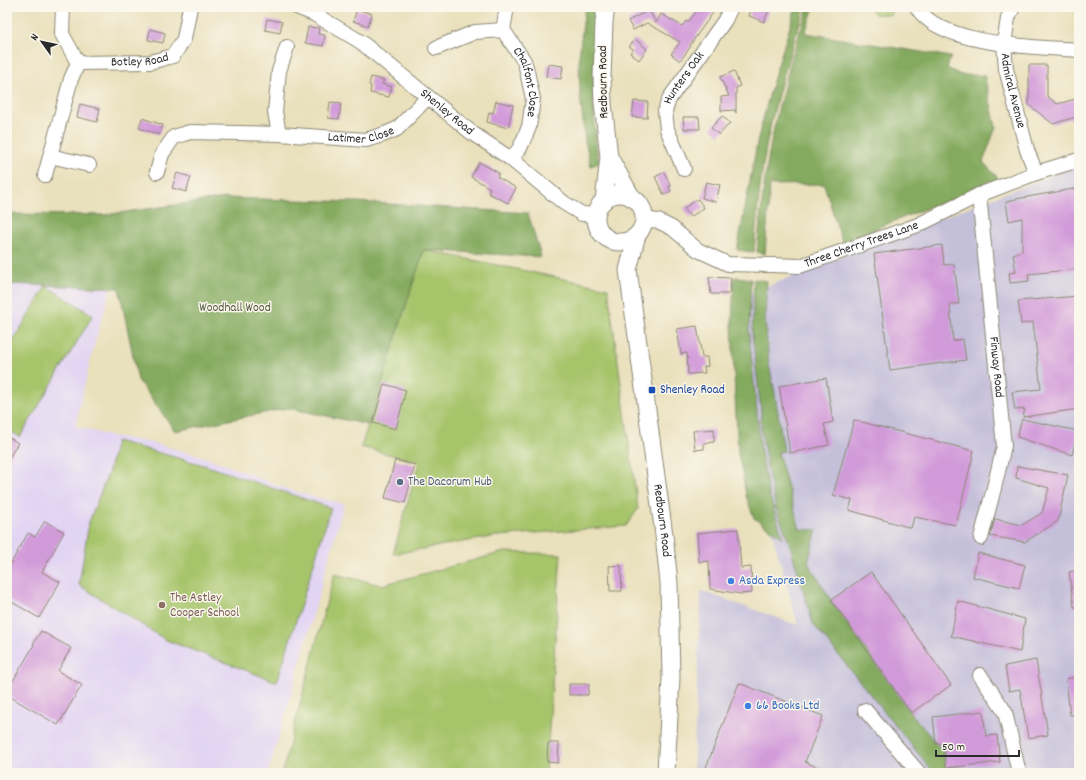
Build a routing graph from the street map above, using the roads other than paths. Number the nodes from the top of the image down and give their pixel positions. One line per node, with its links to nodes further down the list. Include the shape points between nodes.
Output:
1 (63, 7): 15 (street, via 62,34)
2 (190, 7): 15 (street, Botley Road, via 184,39 173,56 150,62)
3 (297, 7): 9 (street, Shenley Road)
4 (507, 7): 10 (street)
5 (606, 7): 19 (main road, Redbourn Road, via 602,78)
6 (731, 7): 23 (street, Hunters Oak, via 669,99 665,111 674,158)
7 (917, 7): 11 (street, via 937,26 964,36)
8 (1013, 7): 11 (street, Admiral Avenue, via 1008,18)
9 (316, 10): 16 (street, Shenley Road, via 361,42)
10 (502, 30): 13 (street, via 475,32); 20 (street, Chalfont Close, via 524,61 533,99 529,126 520,148)
11 (1004, 44): 14 (street); 25 (street, Admiral Avenue, via 1006,69)
12 (287, 47): 17 (street, via 279,71 275,112)
13 (436, 48)
14 (1079, 50)
15 (78, 63): 18 (street, via 71,79)
16 (428, 97): 17 (street, Latimer Close, via 397,129 366,140); 20 (street, Shenley Road, via 472,133)
17 (279, 134): 24 (street, Latimer Close, via 190,132 174,137 162,154)
18 (50, 156): 22 (street); 26 (street)
19 (609, 157): 28 (main road, Redbourn Road); 29 (main road, Redbourn Road)
20 (511, 160): 29 (street, Shenley Road, via 564,203 582,214)
21 (1079, 160): 25 (street, Three Cherry Trees Lane)
22 (89, 164)
23 (684, 169)
24 (157, 172)
25 (1036, 173): 27 (street, Three Cherry Trees Lane)
26 (45, 175)
27 (979, 195): 30 (street, Three Cherry Trees Lane, via 918,225 800,266 728,264 698,250 672,228 658,221); 34 (street, Finway Road, via 1004,446)
28 (632, 198): 29 (main road, via 625,195 610,197); 30 (main road, via 643,212)
29 (600, 208): 32 (main road, via 596,222 602,235)
30 (643, 219): 31 (main road)
31 (637, 235): 32 (main road, via 621,242); 33 (main road, Redbourn Road)
32 (608, 239): 33 (main road, Redbourn Road)
33 (628, 270): 37 (main road, Redbourn Road, via 669,583 671,678)
34 (981, 538)
35 (980, 675): 39 (street, via 1005,712)
36 (865, 710): 38 (street)
37 (666, 773)
38 (919, 773)
39 (1019, 773)

